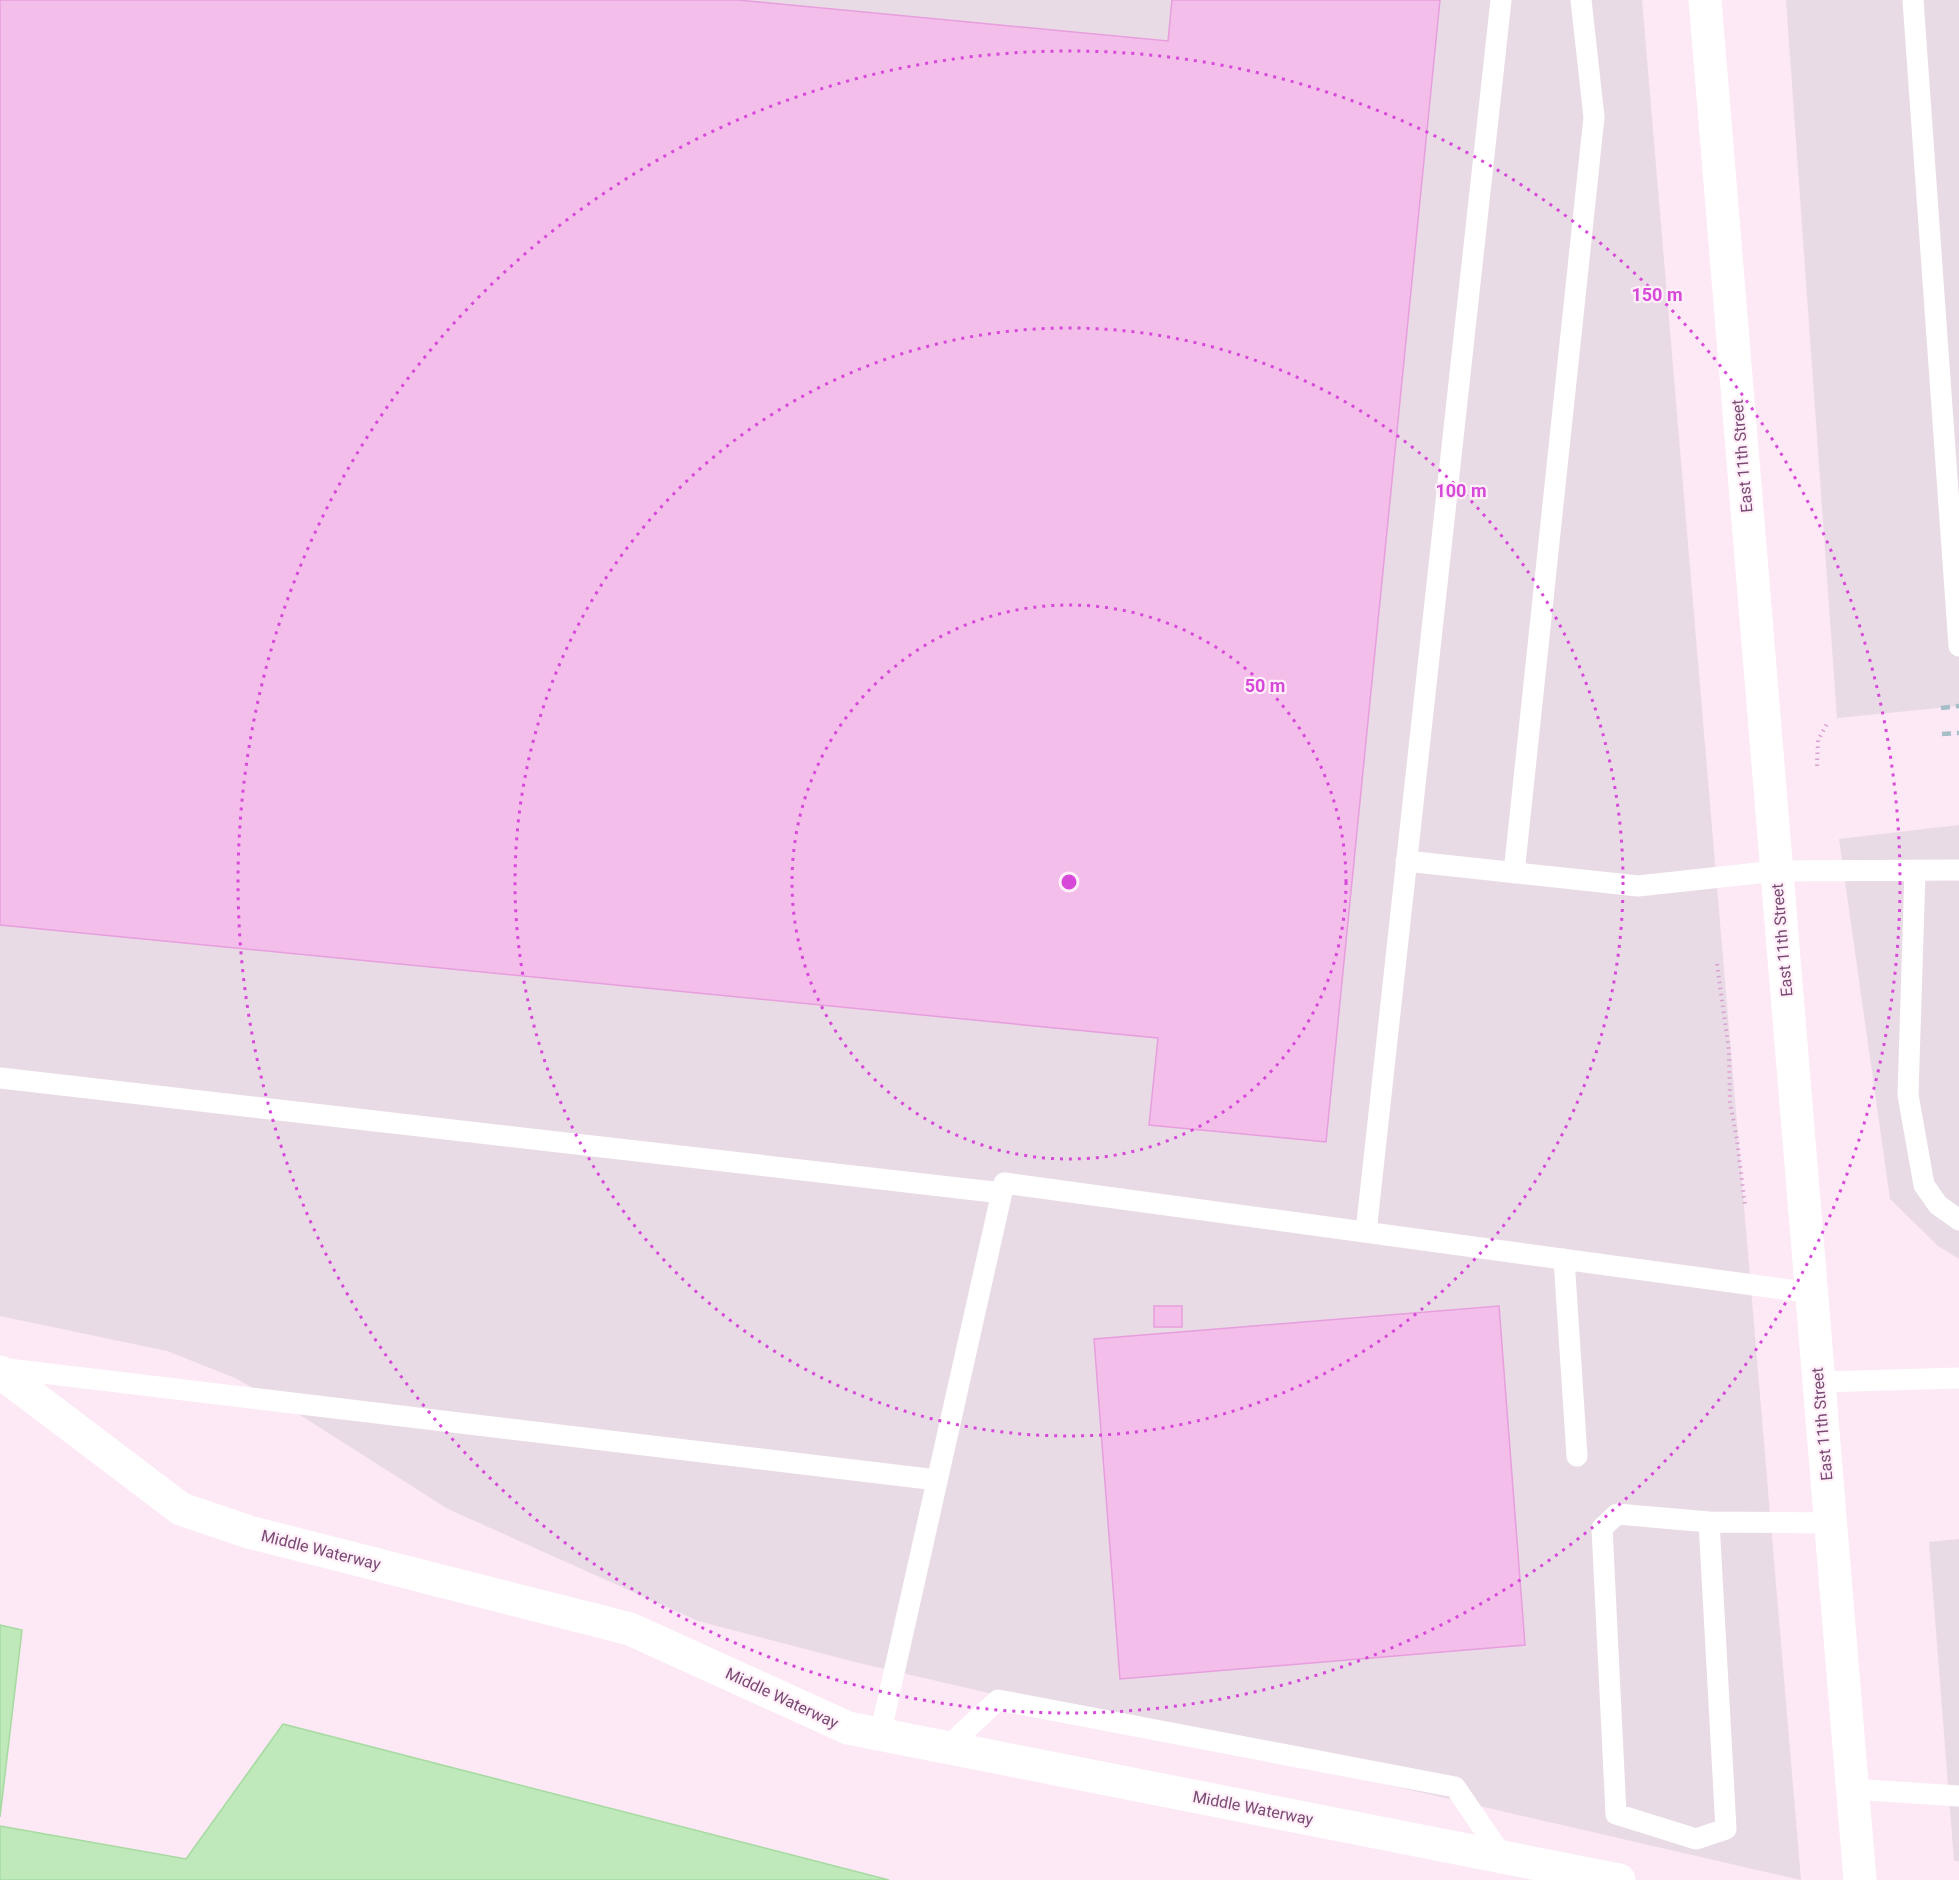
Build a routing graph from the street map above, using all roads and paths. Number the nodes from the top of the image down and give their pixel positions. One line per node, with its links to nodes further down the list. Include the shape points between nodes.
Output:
1 (1501, 0): 8 (lane)
2 (1581, 0): 12 (lane, via 1594,117)
3 (1705, 0): 10 (street, East 11th Street)
4 (1913, 0): 5 (lane)
5 (1959, 646)
6 (1828, 722): 7 (path, via 1818,740)
7 (1817, 766)
8 (1406, 861): 12 (lane); 18 (lane)
9 (1959, 870): 11 (lane)
10 (1776, 871): 11 (lane); 12 (lane, via 1638,886); 20 (street, East 11th Street)
11 (1915, 871): 17 (lane, via 1908,1095 1924,1185 1938,1205)
12 (1514, 873)
13 (1717, 964): 16 (path)
14 (0, 1078): 15 (lane)
15 (1002, 1193): 18 (lane, via 1004,1183); 25 (lane)
16 (1745, 1206)
17 (1959, 1220)
18 (1366, 1232): 19 (lane)
19 (1564, 1259): 20 (lane); 24 (lane)
20 (1812, 1293): 23 (street, East 11th Street)
21 (0, 1370): 25 (lane); 28 (street, Middle Waterway, via 181,1509 249,1532 630,1629 848,1728)
22 (1959, 1378): 23 (lane)
23 (1819, 1382): 27 (street, East 11th Street)
24 (1577, 1456)
25 (937, 1480): 28 (lane)
26 (1709, 1522): 26 (lane, via 1726,1828 1696,1839 1616,1814 1602,1528 1617,1514); 27 (lane)
27 (1830, 1522): 30 (street, East 11th Street)
28 (880, 1735): 29 (street, Middle Waterway)
29 (946, 1748): 32 (street, Middle Waterway); 32 (lane, via 998,1700 1455,1787)
30 (1852, 1789): 31 (lane); 34 (street, East 11th Street)
31 (1959, 1796)
32 (1503, 1857): 33 (street, Middle Waterway)
33 (1619, 1880)
34 (1860, 1880)

